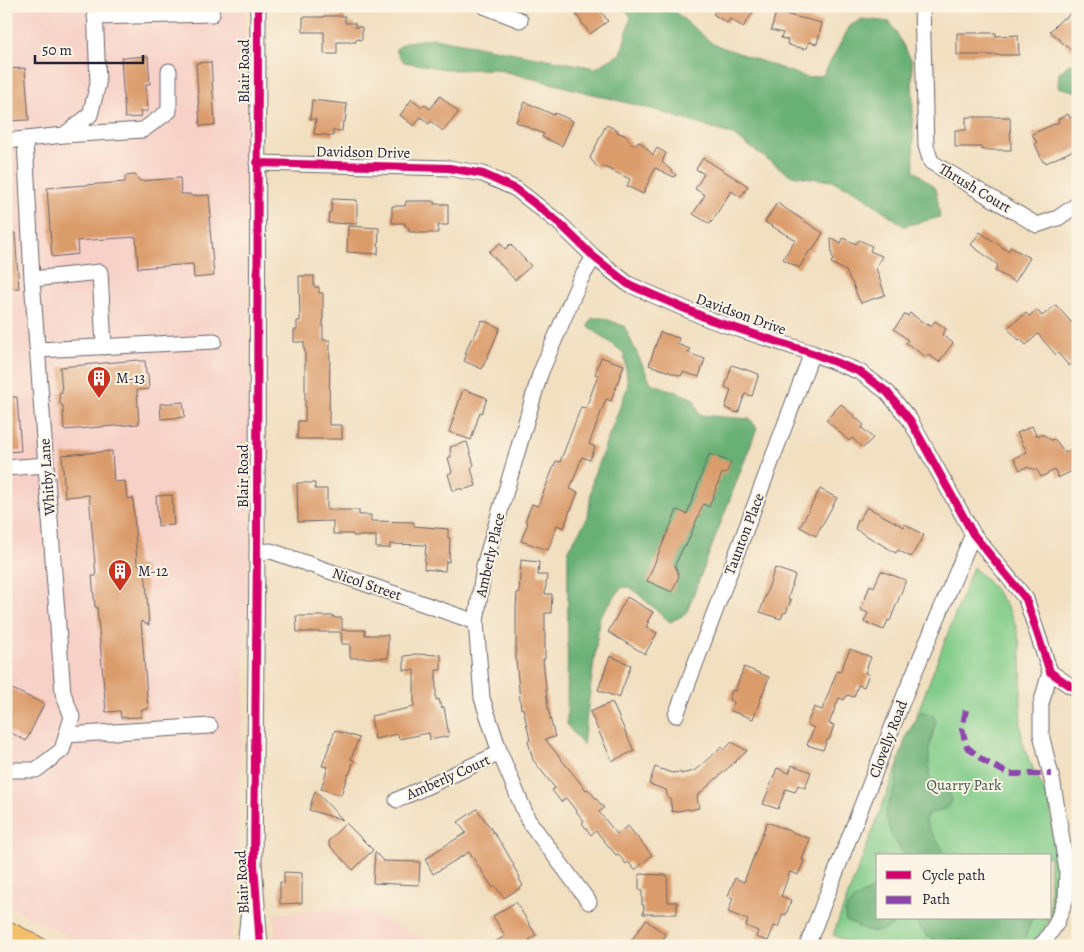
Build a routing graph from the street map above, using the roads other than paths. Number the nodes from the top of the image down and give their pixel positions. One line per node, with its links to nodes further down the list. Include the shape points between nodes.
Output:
1 (258, 6): 11 (street, Blair Road)
2 (484, 6): 6 (street)
3 (922, 6): 12 (street, Thrush Court, via 926,146 932,162 1037,225 1058,218)
4 (95, 12): 5 (street); 8 (street, via 98,84 90,115)
5 (212, 14)
6 (520, 20)
7 (169, 71): 8 (street, via 169,111 143,130)
8 (64, 135): 9 (street)
9 (25, 140): 10 (street); 14 (street, Whitby Lane)
10 (6, 141)
11 (257, 162): 13 (street, Davidson Drive, via 449,168 483,174 516,189 558,222); 22 (street, Blair Road)
12 (1078, 204)
13 (594, 257): 18 (street, Davidson Drive, via 628,284 711,320); 23 (street, Amberly Place, via 580,280 540,374 484,566)
14 (32, 280): 16 (street, via 100,272); 17 (street, Whitby Lane)
15 (214, 341): 16 (street)
16 (104, 347): 17 (street)
17 (38, 350): 19 (street, Whitby Lane)
18 (812, 353): 21 (street, Davidson Drive, via 860,372 887,392 910,420); 26 (street, Taunton Place)
19 (46, 465): 20 (street); 28 (street, Whitby Lane, via 63,693 72,717)
20 (6, 468)
21 (973, 534): 24 (street, Davidson Drive, via 1026,599); 38 (street, Clovelly Road, via 906,692)
22 (257, 552): 23 (street, Nicol Street, via 271,551); 32 (street, Blair Road)
23 (476, 622): 29 (street, Amberly Place, via 482,698)
24 (1050, 672): 25 (street); 39 (street, via 1042,704 1041,734 1067,870 1066,898 1056,924)
25 (1078, 689)
26 (676, 715)
27 (210, 726): 28 (street)
28 (66, 735): 30 (street, Whitby Lane, via 62,750 36,770)
29 (500, 754): 31 (street, Amberly Court); 33 (street, Amberly Place, via 528,820)
30 (6, 770)
31 (396, 800)
32 (254, 864): 36 (street, Blair Road); 37 (street, Blair Road)
33 (589, 902)
34 (6, 930): 35 (main road)
35 (37, 946)
36 (245, 946)
37 (260, 946)
38 (808, 946)
39 (1039, 946)

